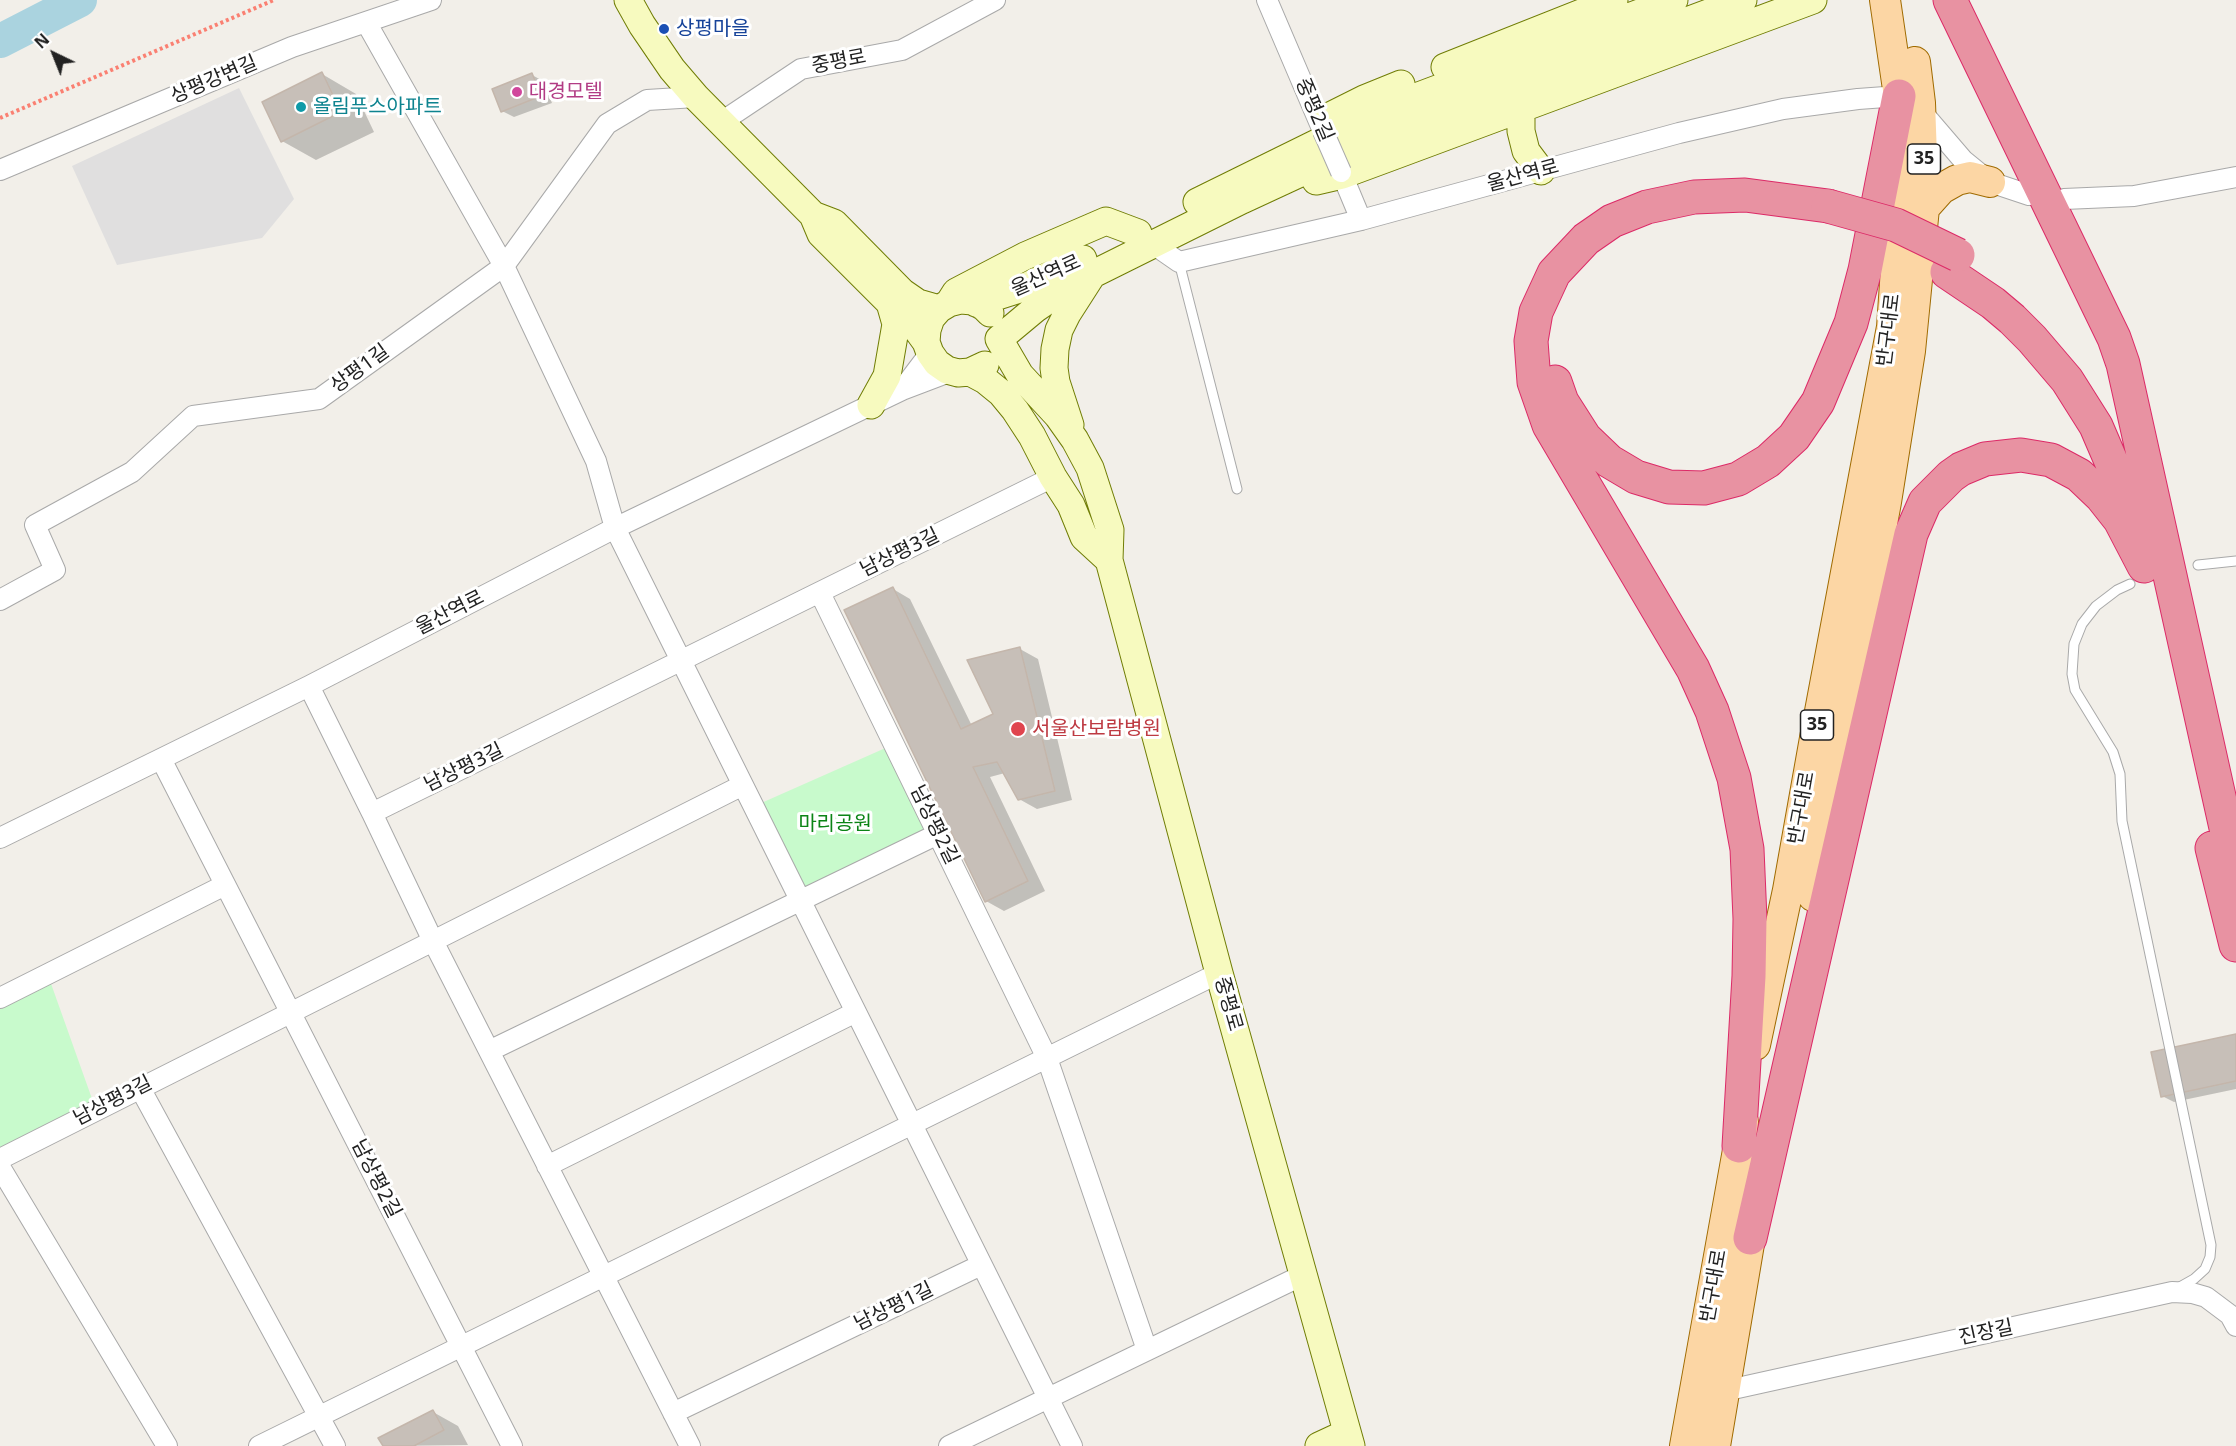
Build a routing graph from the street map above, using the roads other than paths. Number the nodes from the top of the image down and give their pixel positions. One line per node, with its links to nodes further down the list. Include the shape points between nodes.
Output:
1 (431, 0): 12 (street, 상평강변길)
2 (628, 0): 13 (main road, via 672,69)
3 (995, 0): 16 (street, 중평로, via 902,50 801,69)
4 (1267, 0): 17 (street, 중평2길)
5 (1614, 0): 17 (main road, via 1364,99)
6 (1674, 0): 23 (main road, 울산역로, via 1392,106)
7 (1743, 0): 23 (main road, 울산역로)
8 (1813, 0): 15 (main road)
9 (1885, 0): 14 (main road, 반구대로 / 35)
10 (1905, 0): 14 (main road, 반구대로 / 35)
11 (1950, 0): 46 (highway, via 2114,338)
12 (366, 22): 18 (street, 상평강변길, via 292,47); 33 (street)
13 (696, 98): 16 (main road); 33 (street, 상평1길, via 647,100 608,124)
14 (1910, 104): 19 (street, 울산역로, via 1858,99 1783,109); 22 (street, via 1963,160); 26 (main road, 반구대로 / 35, via 1924,161); 28 (highway, via 1851,323 1818,402 1794,437 1768,462 1738,479 1686,489 1636,477 1610,461 1585,438 1562,402 1553,375 1551,348 1554,324 1566,292 1594,256 1636,230 1702,215); 74 (main road, 반구대로 / 35, via 1892,327)
15 (1521, 109): 19 (main road, via 1526,151); 20 (main road)
16 (720, 123): 27 (main road)
17 (1321, 127): 20 (street, 중평2길, bridge); 23 (main road)
18 (0, 170)
19 (1541, 171): 29 (street, 울산역로)
20 (1341, 174): 23 (main road); 29 (street, 중평2길)
21 (2236, 177): 25 (street, via 2134,196)
22 (1990, 182): 24 (street); 26 (main road, via 1970,177 1957,180 1941,189)
23 (1238, 191): 30 (main road, 울산역로)
24 (2029, 195)
25 (2064, 199)
26 (1924, 208): 78 (main road, 반구대로 / 35, via 1910,351 1888,490)
27 (813, 214): 35 (main road, via 821,234); 37 (main road, via 834,223 902,292 918,303)
28 (1827, 214): 32 (highway); 74 (highway, via 1745,195 1711,196 1647,207 1612,221 1586,239 1554,273 1536,312 1531,341 1534,382 1557,442 1693,669 1734,778 1747,849 1750,919)
29 (1361, 220): 31 (street, 울산역로)
30 (1145, 239): 31 (street); 34 (main road, 울산역로); 36 (main road, 울산역로); 37 (main road, via 1106,221 1005,266 956,292)
31 (1179, 262): 45 (lane)
32 (1952, 264): 46 (highway, via 2008,292 2072,359 2129,448); 51 (highway, via 2051,360 2082,402 2122,489)
33 (504, 266): 47 (street, via 596,461); 53 (street, 상평1길, via 319,399 193,416 132,472 36,525 55,570)
34 (1092, 274): 38 (main road, 울산역로, via 1035,309); 43 (main road, via 1067,314 1054,349 1056,382)
35 (890, 303): 39 (main road, via 918,331); 42 (main road, via 896,324 887,376)
36 (976, 303): 37 (main road, via 961,300); 38 (main road, via 993,315)
37 (944, 306): 39 (main road, via 931,318)
38 (999, 339): 40 (main road, via 991,360 981,368); 43 (main road, via 1020,375)
39 (928, 348): 40 (main road, via 937,363); 41 (street)
40 (961, 372): 41 (street, 울산역로); 44 (main road, via 985,380 1001,393 1032,436)
41 (902, 390): 42 (street, 울산역로)
42 (870, 405): 47 (street, 울산역로)
43 (1075, 441): 48 (main road, 중평로, via 1090,468 1110,531)
44 (1053, 477): 48 (main road, via 1071,505 1084,537); 52 (street, 남상평3길)
45 (1236, 489)
46 (2154, 513): 61 (highway)
47 (615, 528): 54 (street); 55 (street, 울산역로)
48 (1109, 560): 66 (main road, 중평로)
49 (2236, 561): 50 (lane)
50 (2198, 566)
51 (2137, 575): 65 (highway); 78 (highway, via 2129,535 2113,509 2079,475 2051,460 2021,455 1985,459 1956,472 1925,502 1911,534); 82 (lane, via 2096,606 2082,624 2074,644 2072,674 2075,690 2113,752 2120,774 2122,821 2211,1245 2205,1269)
52 (820, 593): 54 (street, 남상평3길); 59 (street, 남상평2길)
53 (0, 600)
54 (681, 661): 57 (street); 58 (street, 남상평3길)
55 (309, 686): 56 (street, 울산역로); 58 (street)
56 (161, 759): 60 (street, 울산역로); 62 (street)
57 (743, 785): 63 (street); 64 (street, 남상평3길)
58 (372, 813): 64 (street)
59 (938, 834): 63 (street); 71 (street, 남상평2길)
60 (0, 838)
61 (2236, 873)
62 (225, 885): 67 (street); 68 (street)
63 (801, 901): 69 (street); 70 (street)
64 (432, 939): 68 (street, 남상평3길); 70 (street)
65 (2236, 945)
66 (1219, 973): 71 (street); 80 (main road, 중평로)
67 (0, 998)
68 (290, 1011): 72 (street, 남상평3길); 84 (street, 남상평2길)
69 (856, 1012): 73 (street); 76 (street)
70 (489, 1051): 76 (street)
71 (1047, 1058): 73 (street); 85 (street)
72 (140, 1088): 75 (street, 남상평3길); 89 (street)
73 (912, 1124): 79 (street); 81 (street)
74 (1738, 1146): 99 (main road, 반구대로 / 35)
75 (0, 1159)
76 (547, 1166): 81 (street)
77 (0, 1167): 91 (street)
78 (1750, 1238): 86 (main road, 반구대로 / 35)
79 (981, 1265): 87 (street); 88 (street, 남상평1길)
80 (1304, 1275): 85 (street); 90 (main road, 중평로)
81 (603, 1276): 84 (street); 88 (street)
82 (2172, 1292): 83 (street, 진장길, via 2206,1297 2230,1315); 86 (street, 진장길)
83 (2236, 1326)
84 (461, 1347): 89 (street); 94 (street, 남상평2길)
85 (1147, 1350): 87 (street)
86 (1724, 1391): 100 (main road, 반구대로 / 35)
87 (1048, 1398): 96 (street); 97 (street)
88 (673, 1413): 95 (street)
89 (319, 1416): 92 (street); 93 (street)
90 (1349, 1439): 98 (main road)
91 (167, 1446)
92 (259, 1446)
93 (335, 1446)
94 (512, 1446)
95 (690, 1446)
96 (949, 1446)
97 (1072, 1446)
98 (1319, 1446)
99 (1685, 1446)
100 (1715, 1446)

